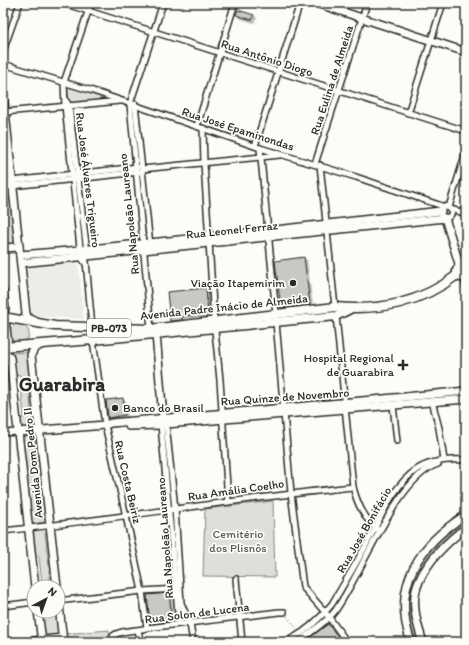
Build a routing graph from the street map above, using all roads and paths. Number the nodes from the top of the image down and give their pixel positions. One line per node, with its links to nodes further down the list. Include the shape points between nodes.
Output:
1 (20, 3): 14 (street)
2 (63, 3): 10 (street, Rua Antônio Diogo)
3 (91, 3): 10 (street)
4 (163, 3): 12 (street, Rua Napoleão Laureano)
5 (235, 3): 16 (street)
6 (300, 3): 18 (street)
7 (316, 3): 11 (street)
8 (367, 3): 11 (street, Rua Eulina de Almeida)
9 (442, 3): 13 (street)
10 (89, 11): 12 (street, Rua Antônio Diogo); 19 (street)
11 (363, 18): 13 (street); 20 (street, Rua Eulina de Almeida)
12 (154, 31): 16 (street, Rua Antônio Diogo); 22 (street, Rua Napoleão Laureano)
13 (431, 40): 15 (street); 28 (street)
14 (3, 51)
15 (466, 52)
16 (219, 53): 18 (street, Rua Antônio Diogo); 29 (street)
17 (3, 64): 19 (street, Rua José Epaminondas)
18 (278, 72): 20 (street, Rua Antônio Diogo); 32 (street)
19 (64, 82): 23 (street, Rua José Epaminondas); 25 (street, Rua José Álvares Trigueiro)
20 (340, 91): 28 (street, Rua Antônio Diogo); 37 (street, Rua Eulina de Almeida)
21 (3, 92): 27 (street)
22 (132, 98): 24 (street, Rua Napoleão Laureano); 26 (street, Rua Napoleão Laureano)
23 (123, 101): 24 (street, Rua José Epaminondas); 25 (street)
24 (130, 104): 26 (street, Rua José Epaminondas); 39 (street, Rua Napoleão Laureano)
25 (67, 106): 27 (street); 40 (street, Rua José Álvares Trigueiro)
26 (136, 106): 29 (street, Rua José Epaminondas); 38 (street, Rua Napoleão Laureano)
27 (5, 112): 43 (street)
28 (408, 112): 31 (street, Rua Antônio Diogo)
29 (197, 126): 30 (street, Rua José Epaminondas)
30 (203, 128): 32 (street, Rua José Epaminondas); 36 (street)
31 (466, 131)
32 (257, 147): 34 (street, Rua José Epaminondas); 35 (street)
33 (466, 152): 45 (street)
34 (285, 155): 35 (street); 37 (street, Rua José Epaminondas)
35 (261, 157): 36 (street); 50 (street)
36 (204, 163): 38 (street); 51 (street)
37 (317, 165): 45 (street, Rua José Epaminondas); 49 (street)
38 (142, 169): 39 (street); 52 (street, Rua Napoleão Laureano)
39 (136, 170): 40 (street); 41 (street); 52 (street, Rua Napoleão Laureano)
40 (74, 173): 41 (street, Rua José Álvares Trigueiro); 43 (street)
41 (75, 179): 43 (street); 55 (street, Rua José Álvares Trigueiro)
42 (3, 182): 43 (street)
43 (13, 183): 44 (street); 53 (street)
44 (3, 187)
45 (449, 207): 46 (street, Rua José Epaminondas); 48 (street, via 451,210); 48 (street, via 444,208)
46 (459, 211): 47 (street, Rua José Epaminondas); 48 (street)
47 (466, 214)
48 (446, 215): 49 (street, Rua Leonel Ferraz); 58 (street)
49 (326, 227): 50 (street, Rua Leonel Ferraz); 61 (street)
50 (268, 234): 51 (street, Rua Leonel Ferraz); 65 (street)
51 (210, 239): 52 (street, Rua Leonel Ferraz); 67 (street)
52 (147, 246): 55 (street, Rua Leonel Ferraz); 69 (street, Rua Napoleão Laureano)
53 (19, 247): 54 (street); 56 (street)
54 (3, 248)
55 (84, 253): 56 (street, Rua Leonel Ferraz); 57 (street, Rua Leonel Ferraz); 68 (street, Rua José Álvares Trigueiro)
56 (20, 255): 57 (street)
57 (21, 263): 66 (street, via 28,318)
58 (463, 274): 59 (street); 62 (main road, Avenida Padre Inácio de Almeida / PB-073, via 413,300)
59 (466, 287)
60 (3, 292): 63 (street)
61 (335, 307): 62 (main road, Avenida Padre Inácio de Almeida / PB-073); 64 (main road, via 331,312); 65 (main road, Avenida Padre Inácio de Almeida / PB-073)
62 (351, 308): 64 (main road, Avenida Padre Inácio de Almeida / PB-073)
63 (3, 315): 66 (main road, Avenida Padre Inácio de Almeida / PB-073); 72 (main road, via 7,340)
64 (336, 316): 65 (main road, Avenida Padre Inácio de Almeida / PB-073); 78 (street)
65 (276, 318): 67 (main road, Avenida Padre Inácio de Almeida / PB-073); 79 (street)
66 (43, 324): 68 (main road, Avenida Padre Inácio de Almeida / PB-073)
67 (214, 324): 69 (main road, Avenida Padre Inácio de Almeida / PB-073); 80 (street)
68 (92, 327): 69 (main road, Avenida Padre Inácio de Almeida / PB-073); 70 (main road, via 86,331 86,336)
69 (153, 331): 70 (main road, Avenida Padre Inácio de Almeida / PB-073); 81 (street, Rua Napoleão Laureano)
70 (93, 340): 71 (main road, Avenida Padre Inácio de Almeida / PB-073); 82 (street, Rua Costa Beiriz)
71 (43, 343): 72 (main road, Avenida Padre Inácio de Almeida / PB-073); 83 (street, Avenida Dom Pedro II, via 34,349 31,355)
72 (3, 347)
73 (3, 352): 84 (street, Avenida Dom Pedro II, via 10,358)
74 (466, 391): 78 (street, Rua Quinze de Novembro)
75 (466, 398): 76 (street, Rua Quinze de Novembro)
76 (432, 401): 77 (street, Rua Quinze de Novembro); 87 (street)
77 (393, 405): 78 (street, Rua Quinze de Novembro); 86 (street)
78 (344, 406): 79 (street, Rua Quinze de Novembro); 90 (street)
79 (285, 411): 80 (street, Rua Quinze de Novembro); 91 (street)
80 (222, 416): 81 (street, Rua Quinze de Novembro); 92 (street)
81 (164, 423): 82 (street, Rua Quinze de Novembro); 93 (street, Rua Napoleão Laureano)
82 (105, 425): 83 (street, Rua Quinze de Novembro); 95 (street, Rua Costa Beiriz)
83 (40, 431): 84 (street, Rua Quinze de Novembro); 96 (street, Avenida Dom Pedro II)
84 (18, 432): 85 (street, Rua Quinze de Novembro); 97 (street, Avenida Dom Pedro II)
85 (3, 433)
86 (397, 441)
87 (447, 460): 88 (street, Rua José Bonifácio); 89 (street, Rua José Bonifácio)
88 (466, 460)
89 (431, 464): 98 (street, Rua José Bonifácio, via 416,470 401,485); 101 (street, Rua José Bonifácio, via 402,494)
90 (353, 487): 91 (street, Rua Amália Coelho); 98 (street, via 360,508)
91 (291, 493): 92 (street, Rua Amália Coelho); 112 (street, via 303,587)
92 (228, 502): 93 (street, Rua Amália Coelho)
93 (172, 509): 95 (street, Rua Amália Coelho); 106 (street, Rua Napoleão Laureano)
94 (466, 515): 133 (street, via 440,535 411,572 404,606)
95 (126, 516): 96 (street, Rua Amália Coelho); 107 (street, Rua Costa Beiriz)
96 (50, 524): 97 (street, Rua Amália Coelho); 104 (street, Avenida Dom Pedro II)
97 (29, 528): 100 (street, Rua Amália Coelho); 103 (street, Avenida Dom Pedro II)
98 (375, 528): 101 (street); 102 (street, Rua José Bonifácio)
99 (466, 528): 134 (street, via 443,548 427,566 420,579 415,596 415,613)
100 (3, 530)
101 (381, 531): 102 (street, Rua José Bonifácio)
102 (362, 558): 112 (street, Rua José Bonifácio); 114 (street, Rua José Bonifácio, via 346,594)
103 (34, 579)
104 (56, 579)
105 (236, 579): 113 (street)
106 (178, 589): 107 (street); 117 (street, Rua Napoleão Laureano); 118 (street, Rua Napoleão Laureano)
107 (142, 592): 108 (street); 119 (street, Rua Costa Beiriz)
108 (66, 600)
109 (26, 603): 110 (street)
110 (3, 606)
111 (284, 612): 113 (street, Rua Solon de Lucena); 121 (path)
112 (325, 612): 114 (street); 121 (street, Rua José Bonifácio)
113 (240, 617): 118 (street, Rua Solon de Lucena); 129 (street)
114 (329, 617): 131 (street, Rua José Bonifácio); 132 (street)
115 (39, 619): 123 (street)
116 (60, 619): 122 (street)
117 (179, 624): 118 (street, Rua Solon de Lucena); 119 (street, Rua Solon de Lucena)
118 (190, 624): 128 (street, Rua Napoleão Laureano)
119 (147, 628): 120 (street, Rua Solon de Lucena)
120 (138, 631): 126 (street, Rua Solon de Lucena, via 115,634); 127 (street)
121 (301, 633): 124 (street, Rua José Bonifácio)
122 (63, 640): 123 (street)
123 (42, 641): 125 (street)
124 (290, 641): 130 (street, Rua José Bonifácio)
125 (26, 642)
126 (114, 642)
127 (141, 642)
128 (193, 642)
129 (242, 642)
130 (283, 642)
131 (298, 642)
132 (348, 642)
133 (411, 642)
134 (423, 642)

